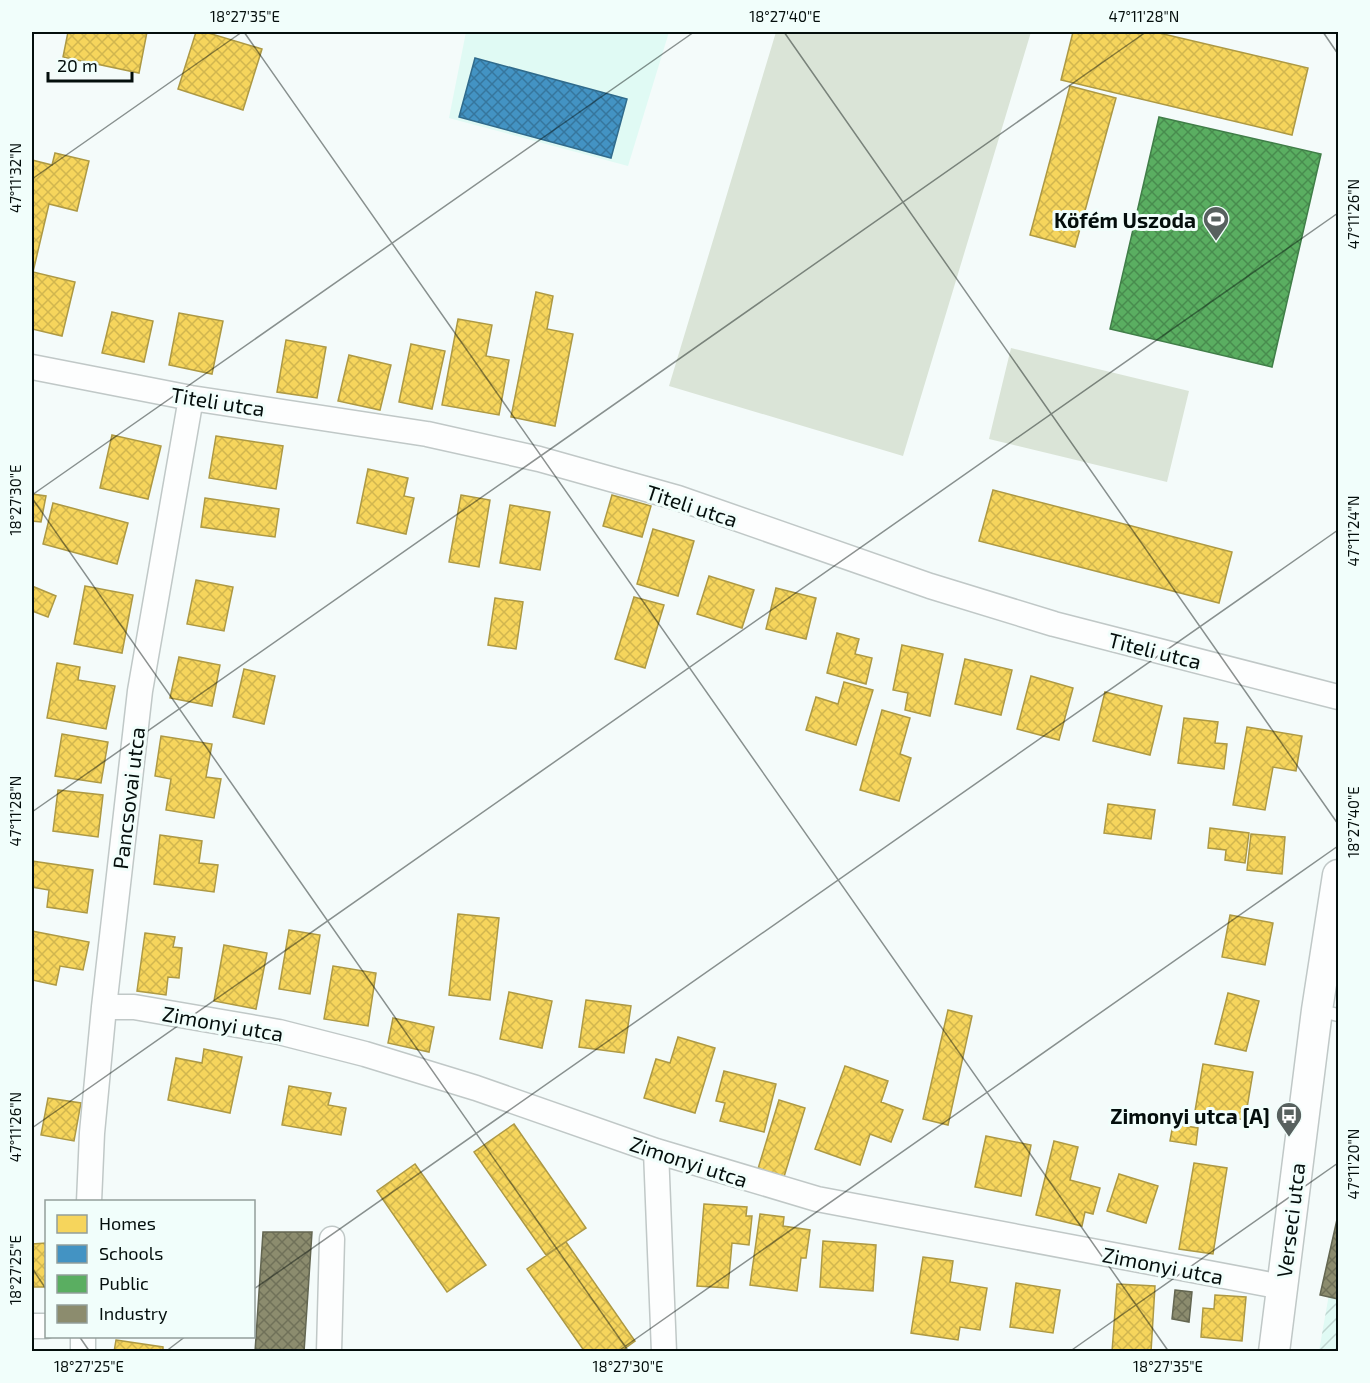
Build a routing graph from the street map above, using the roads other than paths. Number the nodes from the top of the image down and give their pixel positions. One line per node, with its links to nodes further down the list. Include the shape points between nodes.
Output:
1 (32, 367): 2 (street, Titeli utca)
2 (191, 398): 3 (street, Titeli utca, via 427,434 539,459 678,498 919,582 1054,624); 5 (street, Pancsovai utca, via 141,691)
3 (1338, 697)
4 (1338, 875): 6 (street, Verseci utca)
5 (104, 1007): 7 (street, Zimonyi utca, via 134,1007 312,1040 476,1088); 8 (street, Pancsovai utca)
6 (1328, 1012): 10 (street, Verseci utca)
7 (656, 1151): 10 (street, Zimonyi utca, via 817,1199); 12 (street)
8 (89, 1200)
9 (332, 1239): 11 (street)
10 (1282, 1287): 13 (street, Verseci utca)
11 (329, 1352)
12 (664, 1352)
13 (1274, 1352)

